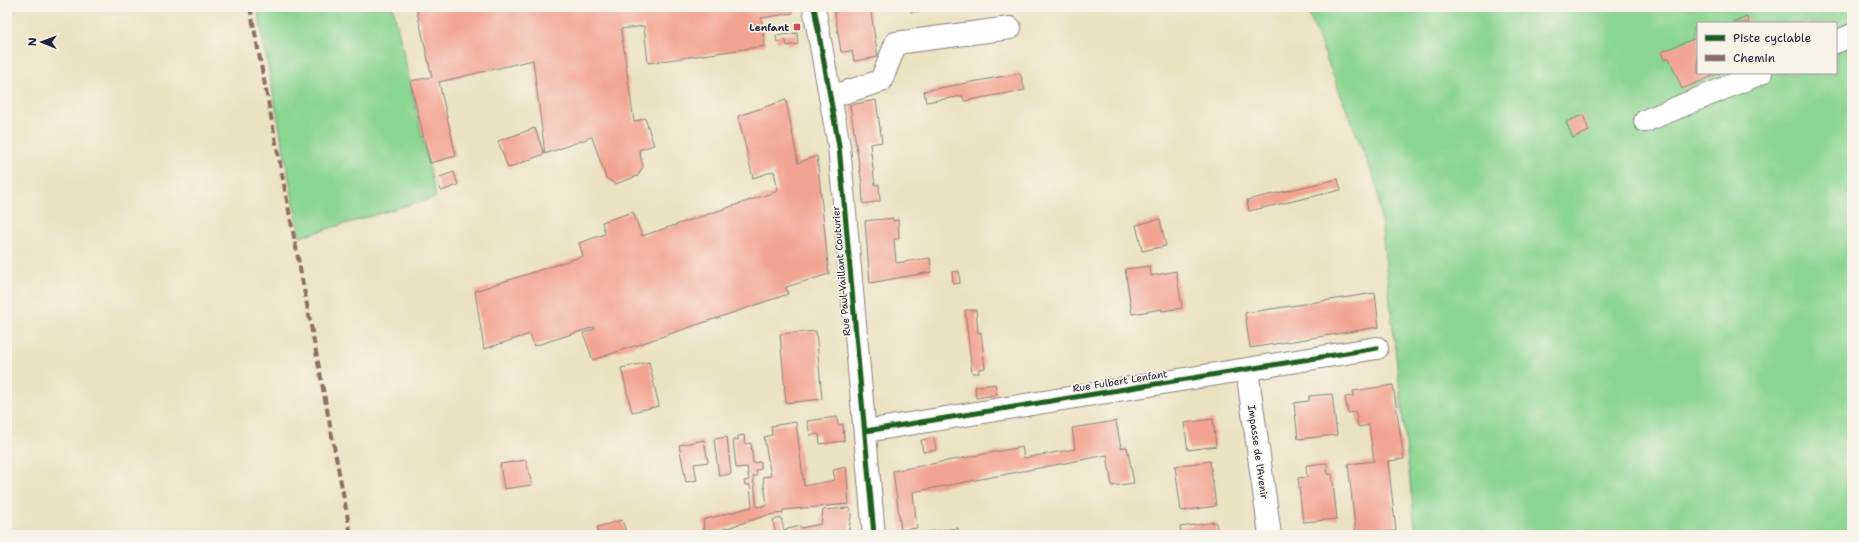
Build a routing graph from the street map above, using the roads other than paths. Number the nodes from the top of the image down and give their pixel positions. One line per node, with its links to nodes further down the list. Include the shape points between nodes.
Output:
1 (814, 7): 6 (street, Rue Paul-Vaillant Couturier)
2 (1010, 28): 6 (street, via 896,44 881,81)
3 (1852, 35): 4 (street)
4 (1837, 42)
5 (1759, 74): 7 (street)
6 (830, 97): 10 (street, Rue Paul-Vaillant Couturier, via 838,146)
7 (1645, 121)
8 (1377, 348): 9 (street, Rue Fulbert Lenfant)
9 (1247, 370): 10 (street, Rue Fulbert Lenfant); 12 (street, Impasse de l'Avenir)
10 (866, 431): 11 (street, Rue Paul-Vaillant Couturier)
11 (874, 535)
12 (1270, 535)

